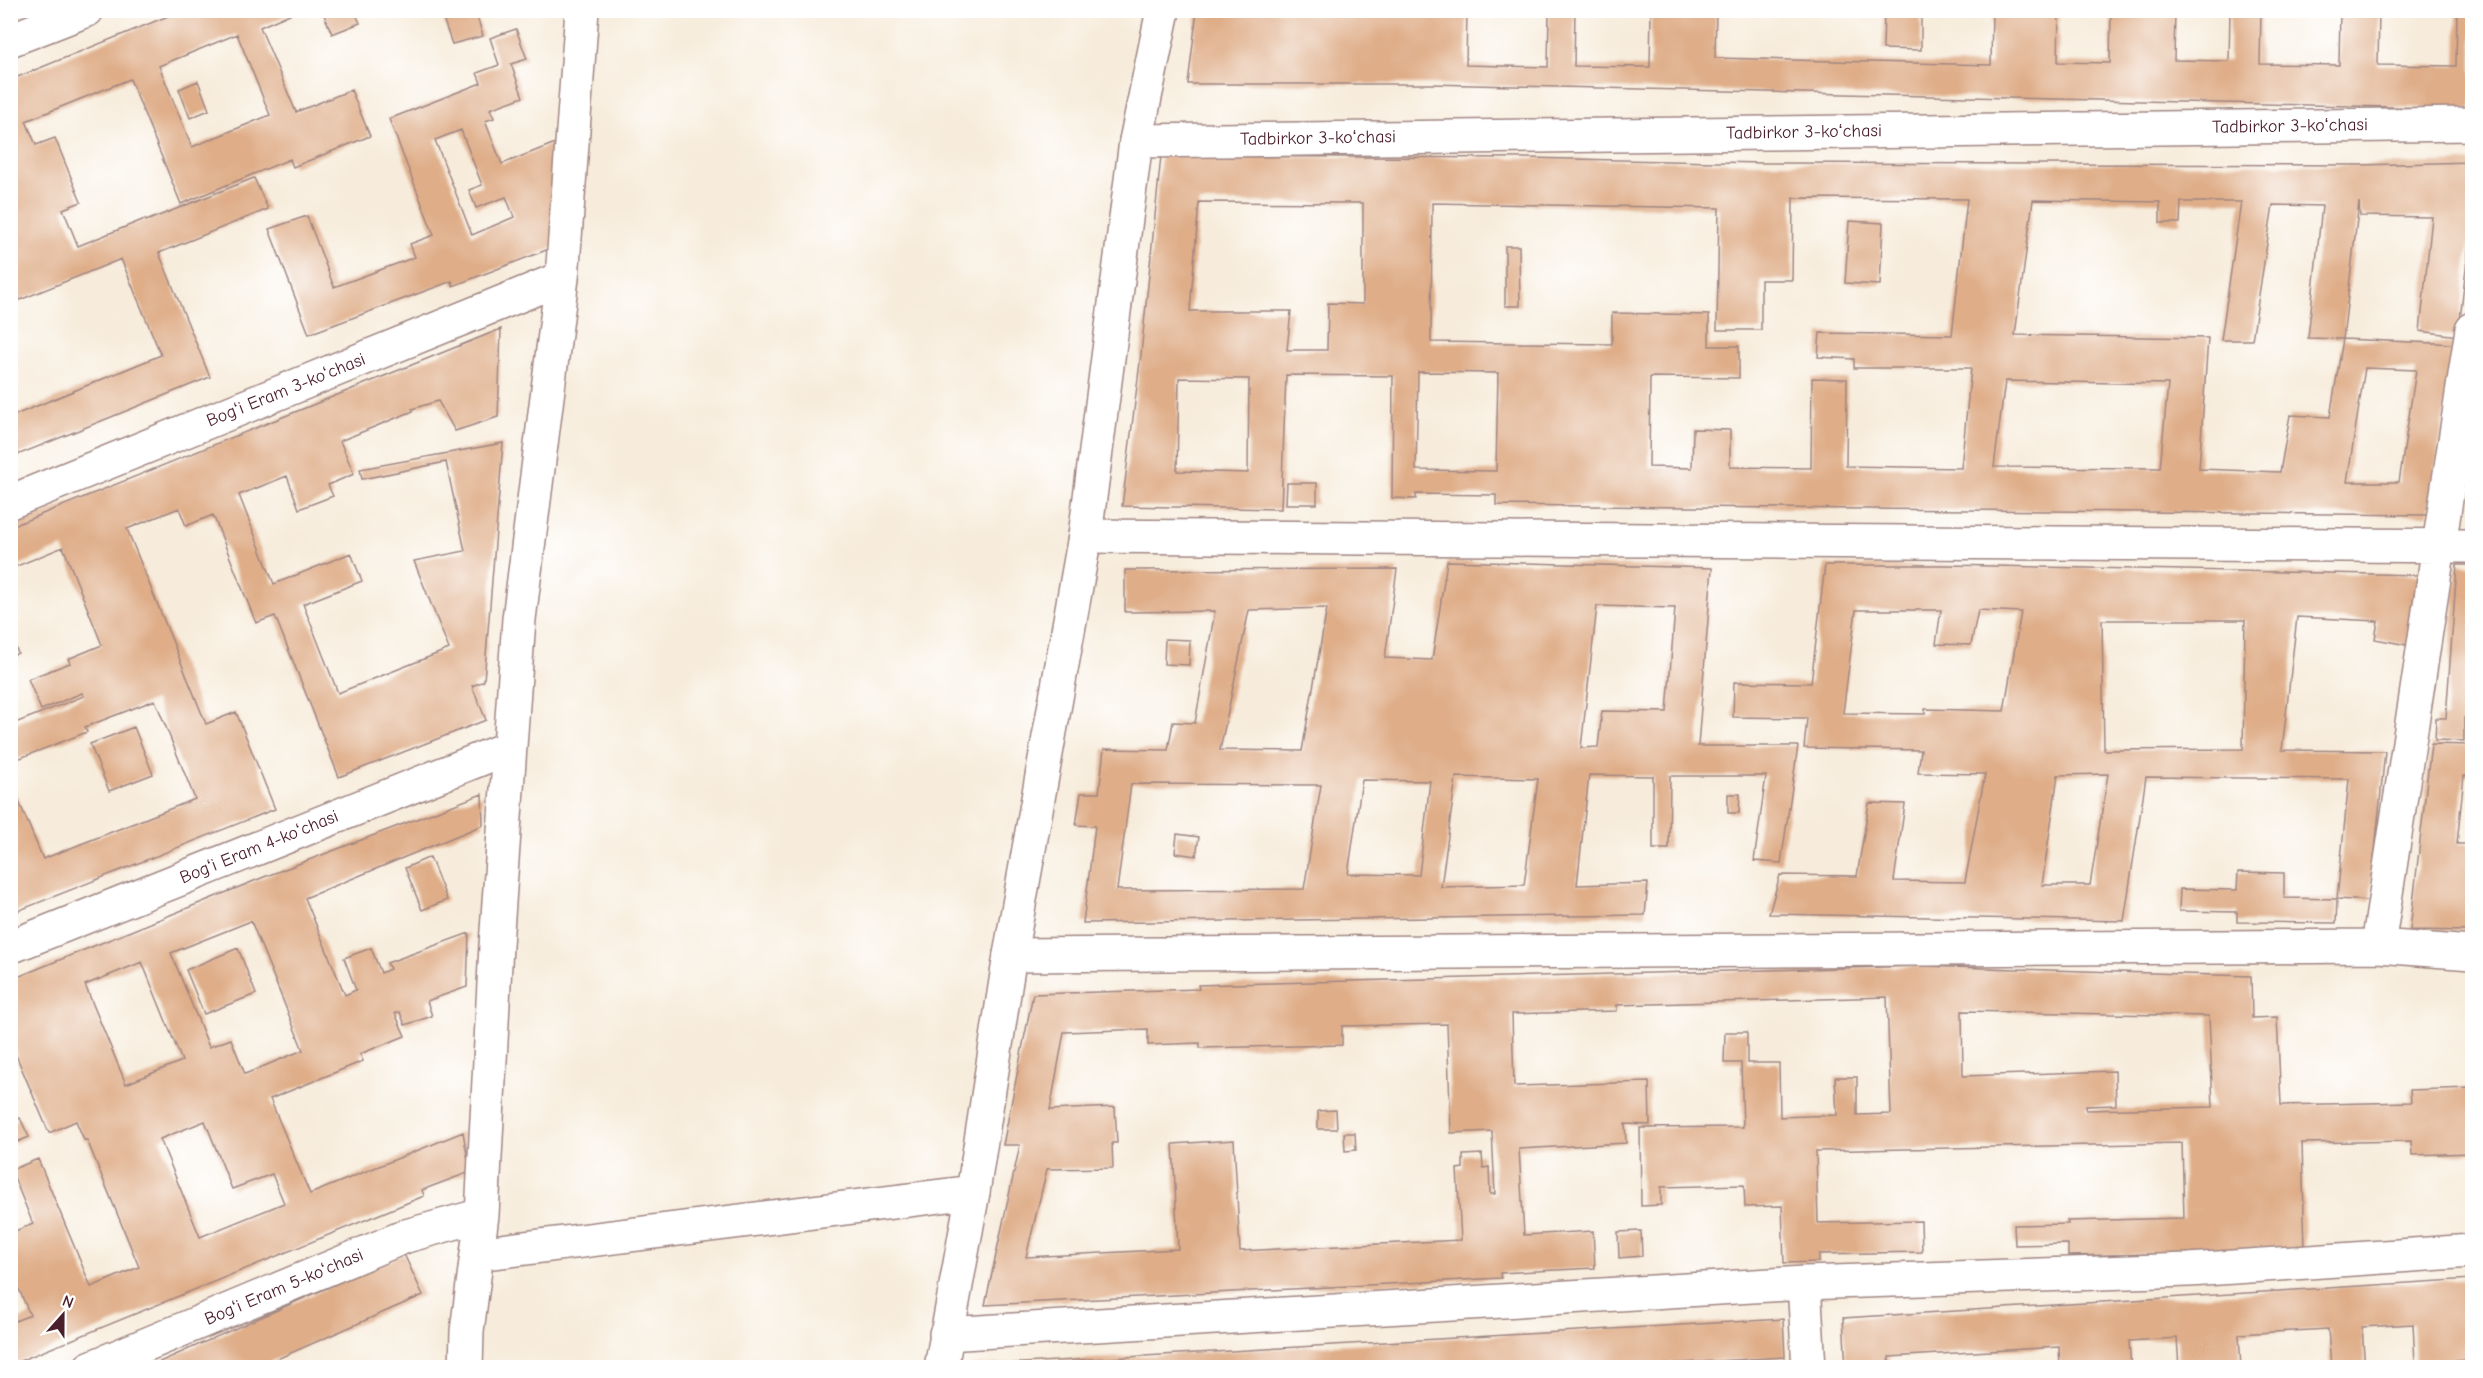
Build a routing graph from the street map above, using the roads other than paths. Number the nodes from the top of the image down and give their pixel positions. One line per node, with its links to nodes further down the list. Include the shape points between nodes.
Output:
1 (87, 10): 4 (street)
2 (582, 10): 7 (street)
3 (1163, 10): 6 (street)
4 (10, 40)
5 (2472, 124): 6 (street, Tadbirkor 3-koʻchasi)
6 (1136, 141): 10 (street)
7 (562, 278): 9 (street, Bogʻi Eram 3-koʻchasi); 13 (street, via 519,620)
8 (2472, 329): 11 (street)
9 (10, 502)
10 (1085, 536): 11 (street); 17 (street)
11 (2438, 546): 12 (street); 14 (street)
12 (2472, 546)
13 (508, 748): 15 (street, Bogʻi Eram 4-koʻchasi); 19 (street)
14 (2378, 946): 16 (street); 17 (street)
15 (10, 947)
16 (2472, 953)
17 (1010, 955): 18 (street)
18 (973, 1192): 21 (street); 23 (street)
19 (482, 1215): 21 (street); 24 (street, Bogʻi Eram 5-koʻchasi, via 406,1236)
20 (2472, 1251): 22 (street, via 2189,1270)
21 (477, 1254): 25 (street)
22 (1804, 1282): 23 (street); 27 (street)
23 (946, 1335): 26 (street)
24 (90, 1368)
25 (466, 1368)
26 (941, 1368)
27 (1809, 1368)

